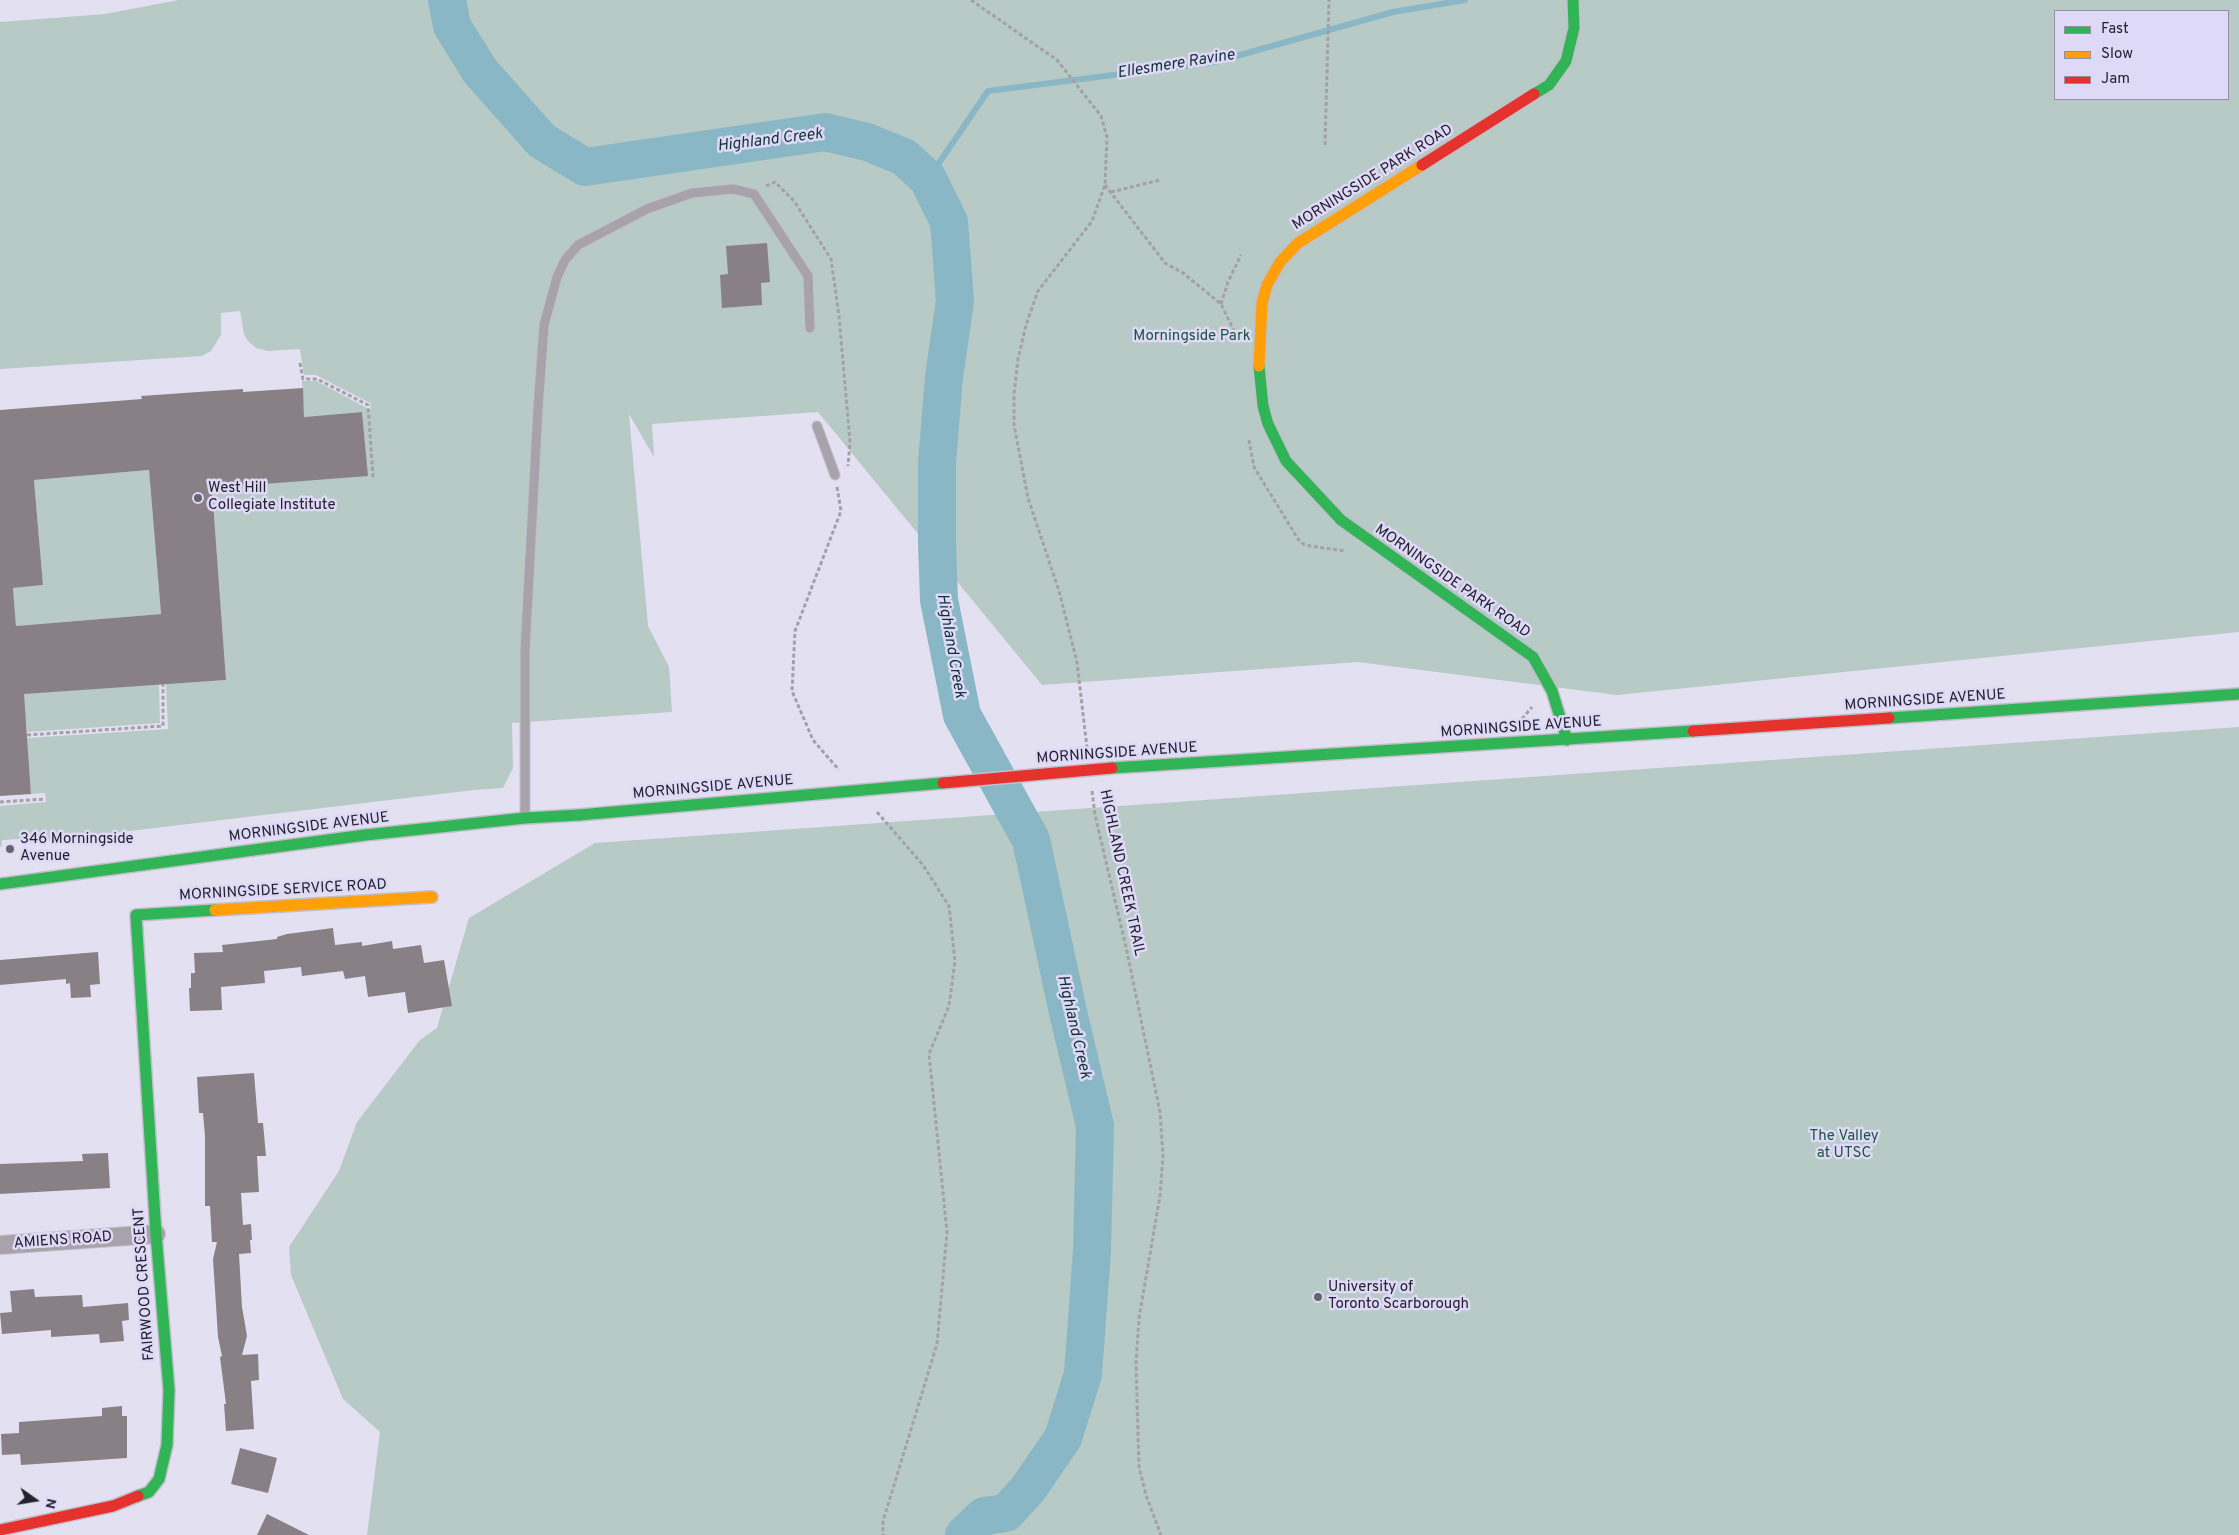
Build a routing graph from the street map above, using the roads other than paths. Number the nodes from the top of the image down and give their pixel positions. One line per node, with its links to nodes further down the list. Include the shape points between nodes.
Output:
1 (1573, 0): 6 (main road, MORNINGSIDE PARK ROAD, via 1572,42 1566,61 1549,85 1298,243 1280,262 1267,285 1262,303 1259,370 1268,424 1286,461 1340,520 1533,657 1546,676)
2 (810, 328): 7 (lane, via 808,276 754,194 733,189 692,193 648,209 578,245 565,260 556,277 544,325 525,651)
3 (817, 426): 4 (lane)
4 (835, 475)
5 (2239, 694): 6 (main road, MORNINGSIDE AVENUE)
6 (1567, 740): 7 (main road, MORNINGSIDE AVENUE, bridge, via 1112,768)
7 (525, 818): 8 (main road, MORNINGSIDE AVENUE, via 365,835)
8 (0, 884)
9 (432, 897): 10 (main road, MORNINGSIDE SERVICE ROAD)
10 (136, 915): 11 (main road, FAIRWOOD CRESCENT)
11 (156, 1234): 12 (street, AMIENS ROAD); 13 (main road, FAIRWOOD CRESCENT, via 169,1390 168,1445 159,1479 149,1492 113,1506)
12 (0, 1245)
13 (0, 1530)

